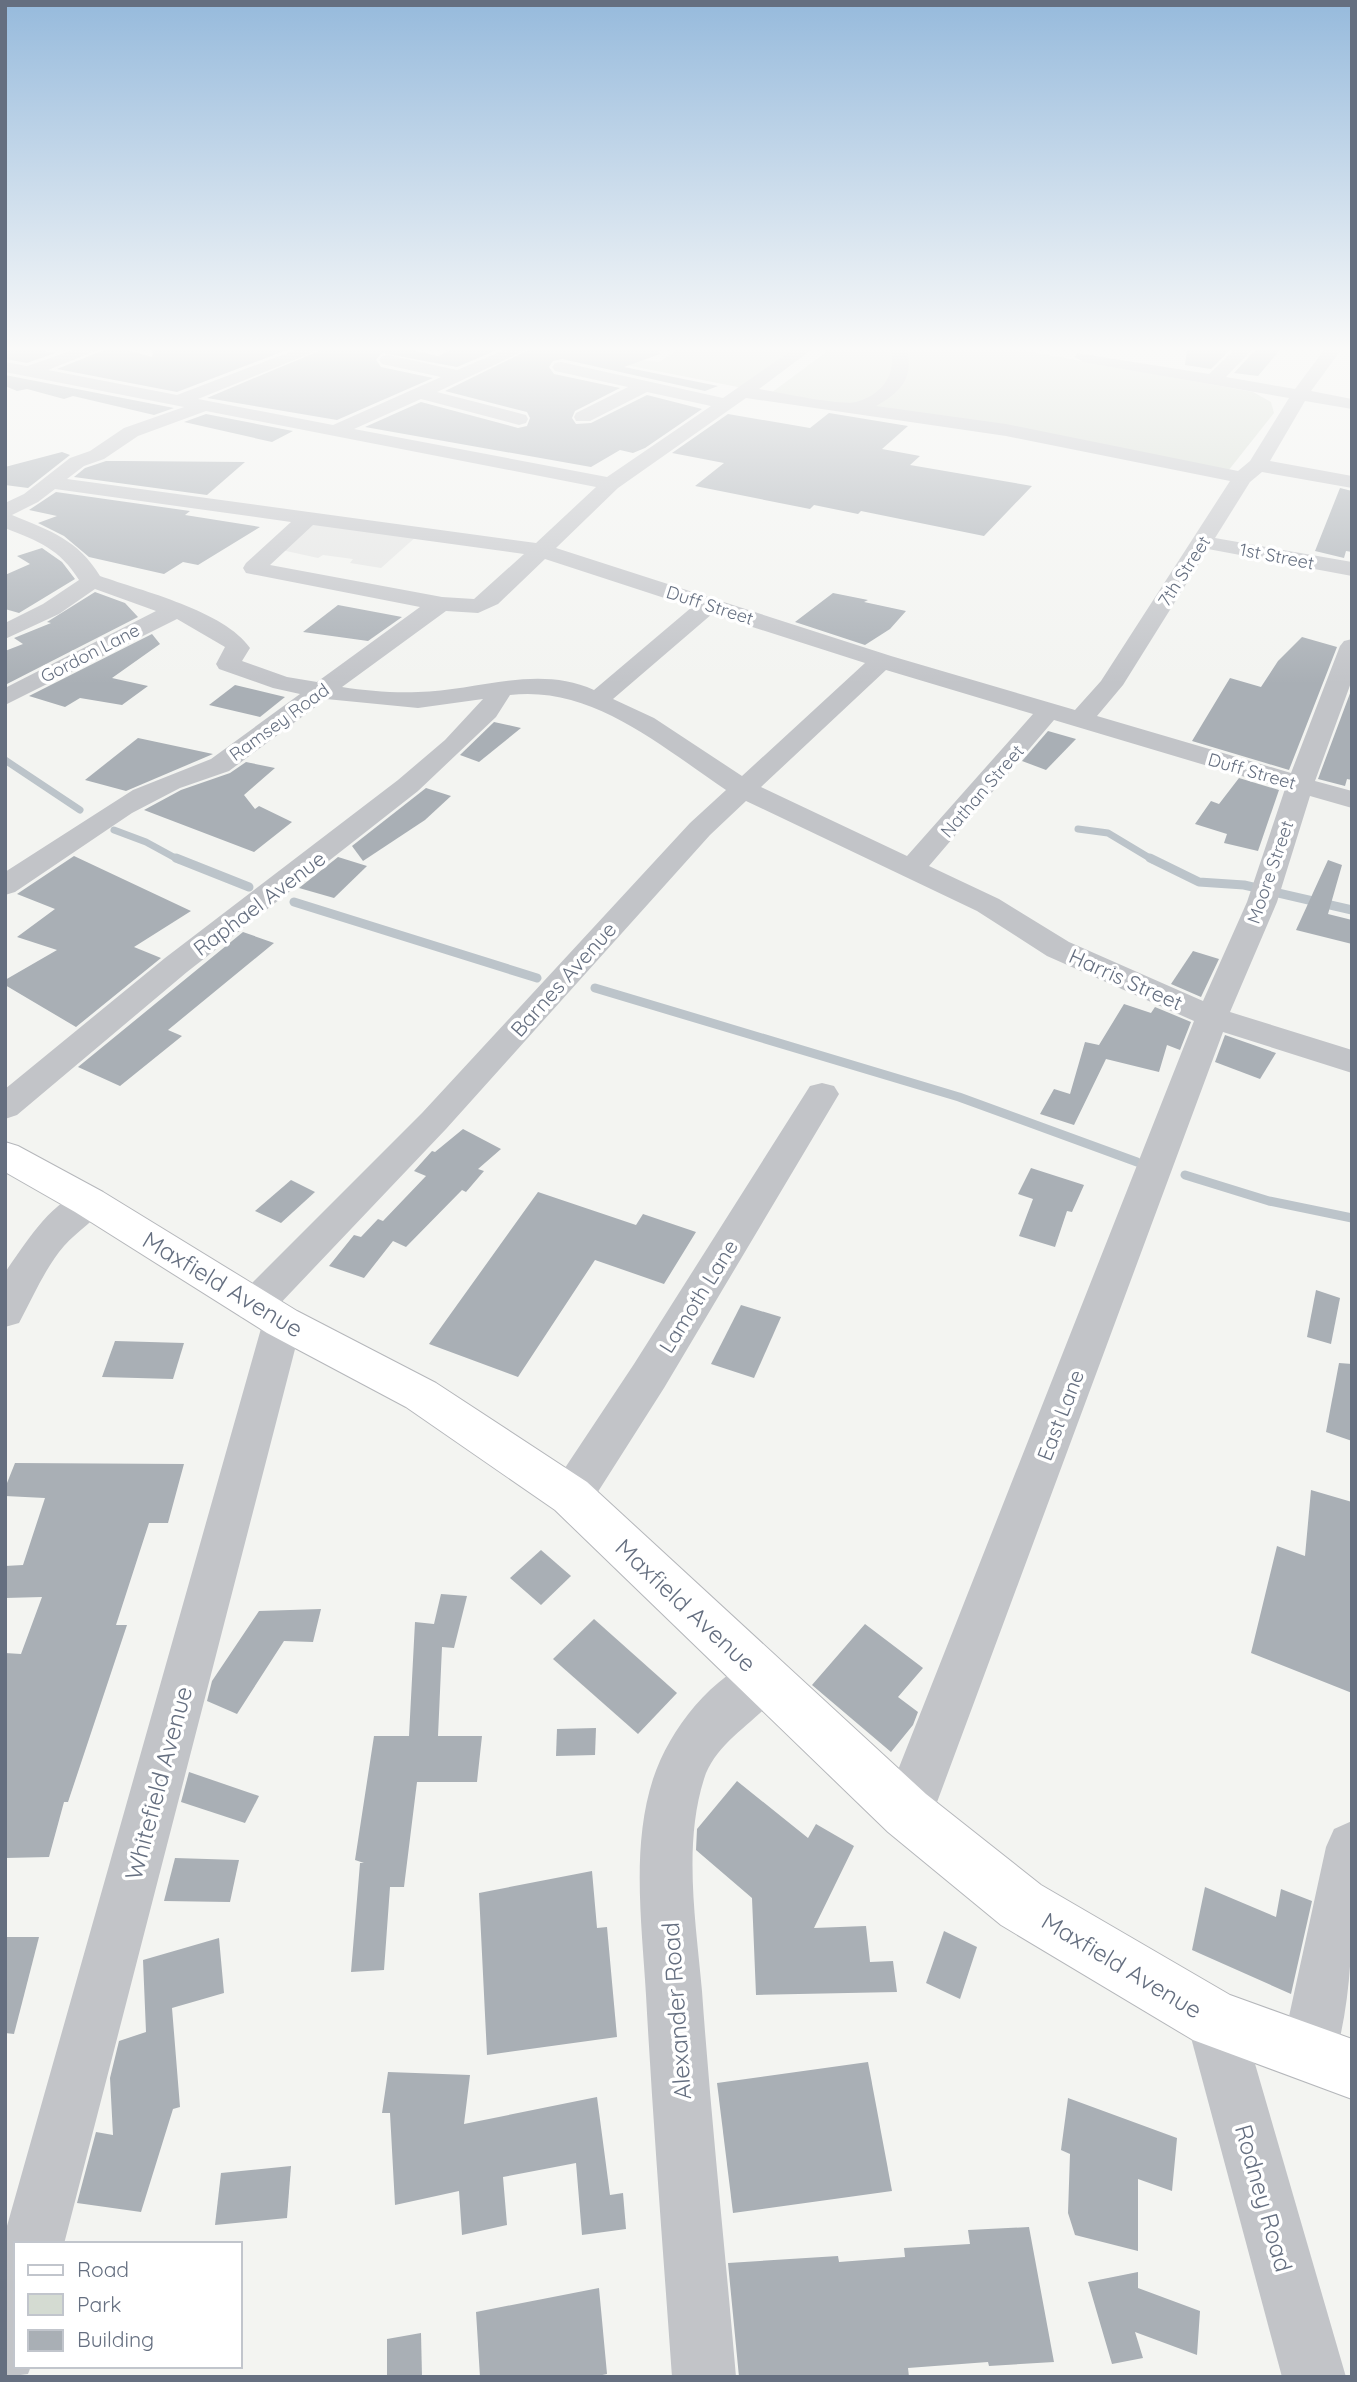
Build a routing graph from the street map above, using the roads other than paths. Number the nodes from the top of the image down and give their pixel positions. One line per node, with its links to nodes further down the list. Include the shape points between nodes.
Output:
1 (79, 461): 8 (street)
2 (497, 461): 9 (street)
3 (644, 461): 9 (street)
4 (1186, 461): 6 (street)
5 (1257, 461): 6 (street, 7th Street)
6 (1250, 472): 7 (street); 13 (street, 7th Street)
7 (1352, 482)
8 (52, 483): 10 (street); 11 (street, Duff Street)
9 (611, 484): 14 (street)
10 (5, 511)
11 (307, 519): 14 (street, Duff Street); 17 (street, via 254,568)
12 (5, 520): 16 (street, via 66,550 84,565)
13 (1203, 542): 15 (street, 1st Street); 28 (street, 7th Street, via 1111,685)
14 (539, 550): 17 (street, via 505,587 478,606); 18 (street, Duff Street)
15 (1352, 569)
16 (92, 581): 19 (street); 20 (street)
17 (442, 604): 24 (street, Ramsey Road)
18 (710, 604): 22 (street, Duff Street); 26 (street)
19 (176, 610): 24 (street, via 230,637 238,648 228,664 253,675); 25 (street, Gordon Lane)
20 (5, 632)
21 (1352, 646): 29 (street, Moore Street)
22 (882, 661): 27 (street, Duff Street); 30 (street, Barnes Avenue)
23 (502, 689): 24 (street, via 418,700); 26 (street, via 544,685); 37 (street, Raphael Avenue, via 496,702 453,745)
24 (322, 691): 33 (street, Ramsey Road, via 220,765 167,783 106,815)
25 (5, 698)
26 (598, 699): 30 (street, via 645,723)
27 (1047, 712): 28 (street, Duff Street); 32 (street, Nathan Street)
28 (1079, 721): 29 (street, Duff Street)
29 (1300, 785): 31 (street, Duff Street); 34 (street, Moore Street, via 1266,889)
30 (741, 788): 32 (street); 41 (street, Barnes Avenue, via 434,1121)
31 (1352, 800)
32 (913, 867): 34 (street, Harris Street, via 988,905 1058,949)
33 (5, 886)
34 (1212, 1017): 35 (street, Harris Street); 44 (street, East Lane)
35 (1352, 1062)
36 (822, 1094): 42 (street, Lamoth Lane)
37 (5, 1107)
38 (5, 1155): 39 (main road, Maxfield Avenue)
39 (89, 1202): 40 (street, via 51,1236); 41 (main road, Maxfield Avenue)
40 (5, 1312)
41 (268, 1314): 42 (main road, Maxfield Avenue, via 421,1395); 48 (street, Whitefield Avenue)
42 (571, 1496): 43 (main road, Maxfield Avenue)
43 (763, 1678): 44 (main road, Maxfield Avenue); 51 (street, Alexander Road, via 729,1705 700,1740 679,1777 672,1818 668,1888)
44 (907, 1813): 46 (main road, Maxfield Avenue, via 1021,1905)
45 (1352, 1846): 47 (street)
46 (1214, 2020): 47 (main road, Maxfield Avenue); 52 (street, Rodney Road)
47 (1331, 2061)
48 (34, 2242)
49 (14, 2317): 50 (street)
50 (5, 2351)
51 (705, 2377)
52 (1314, 2377)

